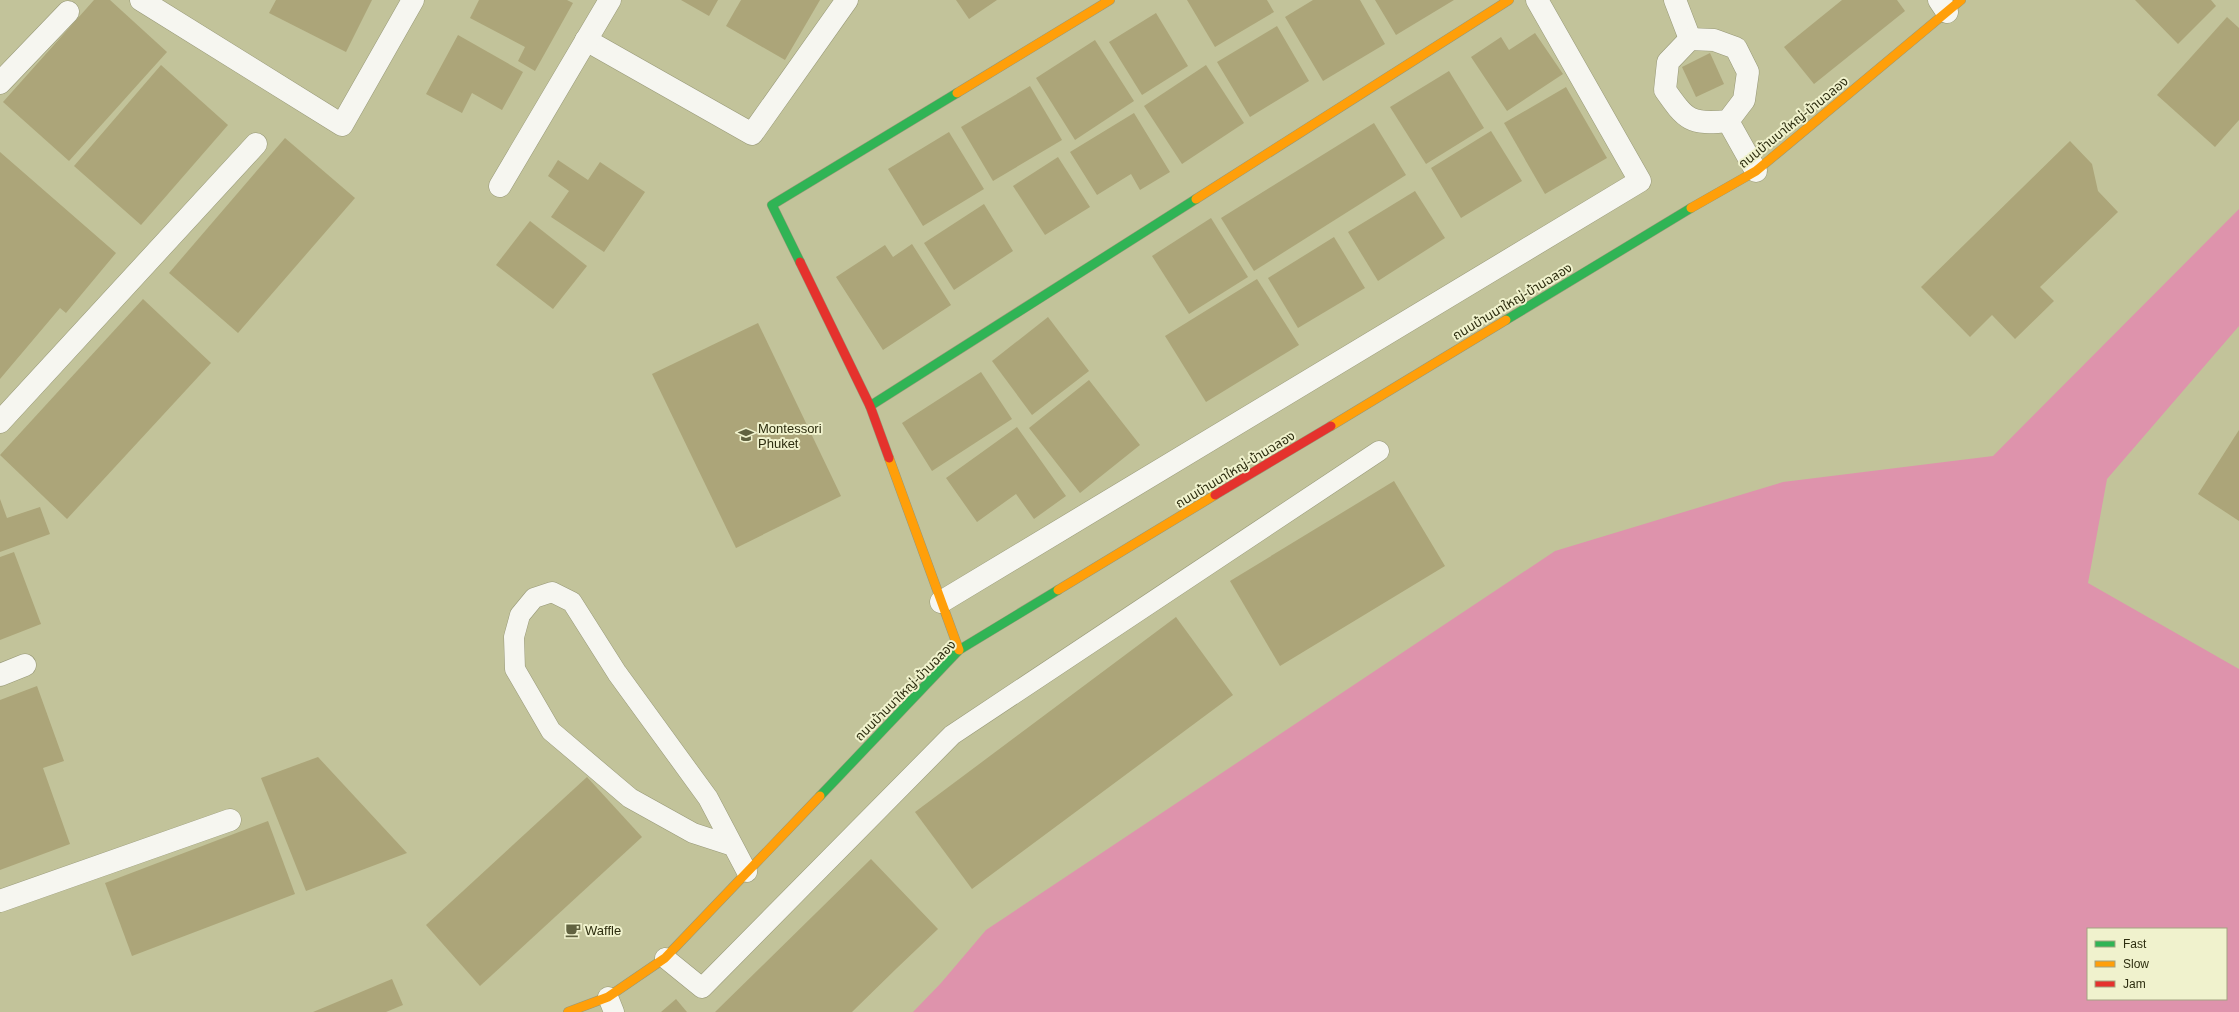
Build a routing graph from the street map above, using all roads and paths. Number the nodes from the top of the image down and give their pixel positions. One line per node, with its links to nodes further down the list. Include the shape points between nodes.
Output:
1 (141, 0): 2 (street, via 342,126)
2 (413, 0)
3 (610, 0): 12 (street)
4 (847, 0): 12 (street, via 752,134)
5 (1110, 0): 18 (street, via 772,205)
6 (1508, 0): 18 (street)
7 (1537, 0): 21 (street, via 1640,181)
8 (1675, 0): 11 (street)
9 (1949, 4): 16 (street, ถนนบ้านนาใหญ่-บ้านฉลอง)
10 (68, 12): 13 (street)
11 (1690, 39): 14 (street, via 1714,40 1736,48 1748,72 1744,100); 14 (street, via 1668,62 1665,90 1683,115 1705,124)
12 (586, 40): 17 (street)
13 (0, 83)
14 (1728, 121): 16 (street)
15 (256, 144): 19 (street)
16 (1756, 171): 22 (street, ถนนบ้านนาใหญ่-บ้านฉลอง)
17 (500, 186)
18 (870, 406): 21 (street)
19 (0, 422)
20 (1379, 451): 29 (lane, via 952,735 702,988)
21 (941, 602): 22 (street)
22 (959, 650): 27 (street, ถนนบ้านนาใหญ่-บ้านฉลอง)
23 (25, 666): 24 (street)
24 (0, 675)
25 (230, 820): 28 (street)
26 (733, 846): 26 (lane, via 693,833 630,798 551,730 515,669 514,637 520,615 534,598 552,592 572,602 617,673 708,798); 27 (lane)
27 (747, 872): 29 (street, ถนนบ้านนาใหญ่-บ้านฉลอง)
28 (0, 901)
29 (665, 958): 30 (street, ถนนบ้านนาใหญ่-บ้านฉลอง)
30 (611, 1004): 31 (street, ถนนบ้านนาใหญ่-บ้านฉลอง)
31 (568, 1012)

